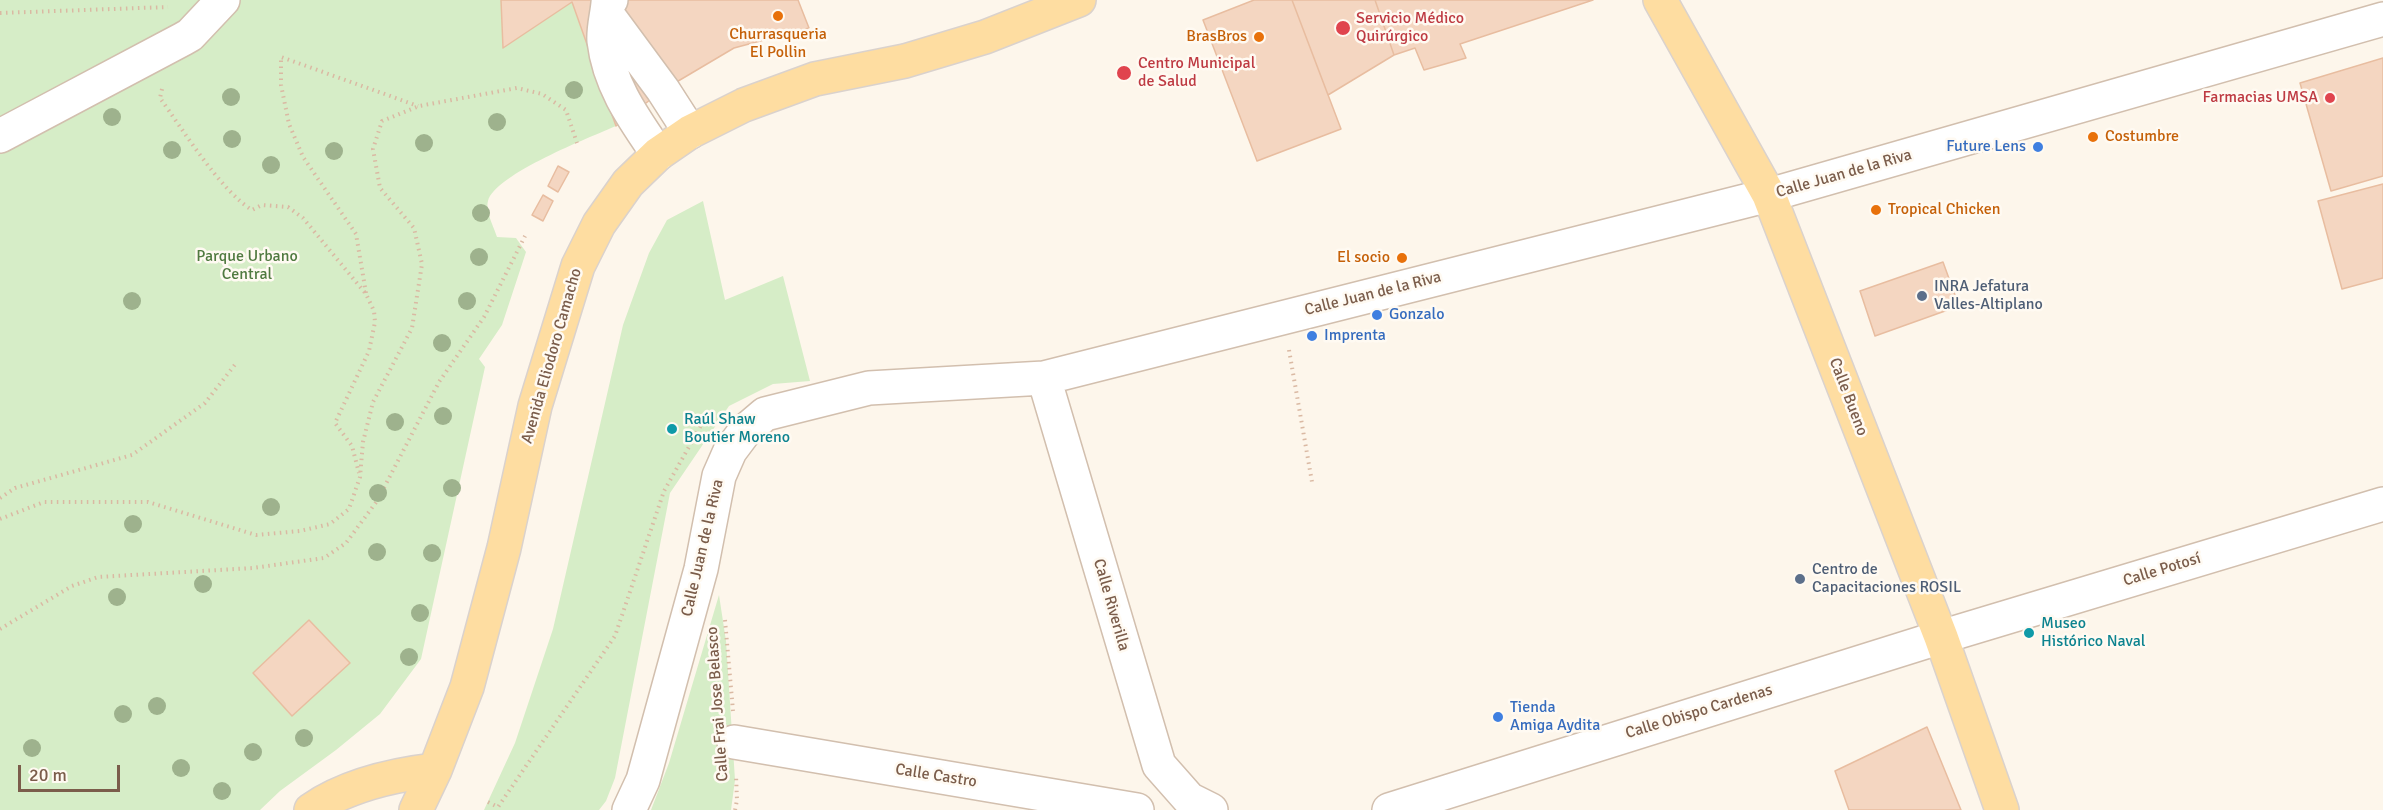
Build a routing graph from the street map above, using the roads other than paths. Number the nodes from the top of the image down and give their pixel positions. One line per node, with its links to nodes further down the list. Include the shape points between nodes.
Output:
1 (1078, 0): 6 (main road, Avenida Eliodoro Camacho, via 985,37 905,61 814,79 744,105)
2 (1660, 0): 9 (main road, Calle Bueno)
3 (220, 3): 7 (street, via 190,35)
4 (609, 7): 6 (street); 8 (street, via 604,39 609,66 618,92)
5 (2383, 19): 9 (street, Calle Juan de la Riva)
6 (690, 132): 8 (main road, Avenida Eliodoro Camacho)
7 (0, 136)
8 (658, 154): 14 (main road, Avenida Eliodoro Camacho, via 628,183 599,224 578,266 535,406 504,548 467,687)
9 (1769, 195): 10 (street, Calle Juan de la Riva); 12 (main road, Calle Bueno)
10 (1044, 378): 17 (street, Calle Juan de la Riva, via 869,388 765,414 745,431 719,476 701,569 643,780); 19 (street, Calle Riverilla, via 1159,765 1189,799)
11 (2383, 504): 12 (street, Calle Potosí)
12 (1941, 637): 20 (street, Calle Obispo Cardenas); 21 (main road, Calle Bueno)
13 (734, 742): 18 (street, Calle Castro)
14 (435, 770): 15 (main road, via 400,774 366,784 327,799); 16 (main road, Avenida Eliodoro Camacho)
15 (311, 810)
16 (416, 810)
17 (629, 810)
18 (1137, 810)
19 (1210, 810)
20 (1389, 810)
21 (2002, 810)

